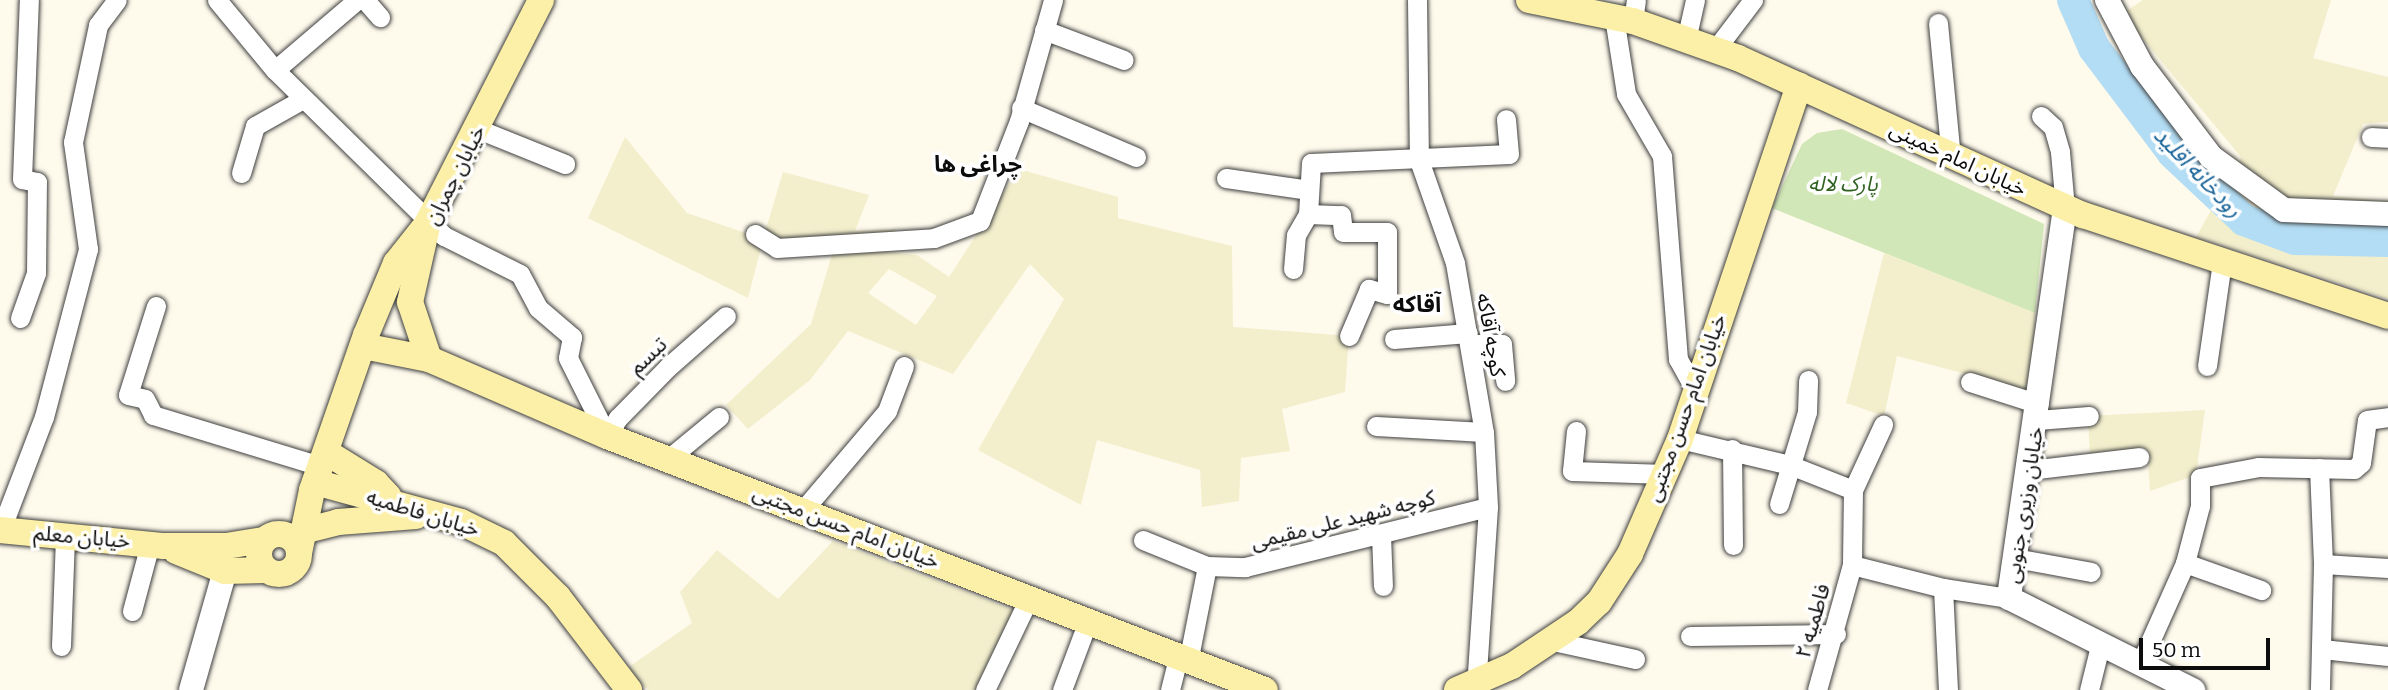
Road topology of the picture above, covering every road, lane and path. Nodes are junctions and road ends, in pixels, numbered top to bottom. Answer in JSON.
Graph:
{"nodes":[{"id":1,"x":29,"y":0,"type":"edge"},
{"id":2,"x":117,"y":0,"type":"edge"},
{"id":3,"x":217,"y":0,"type":"edge"},
{"id":4,"x":357,"y":0,"type":"edge"},
{"id":5,"x":365,"y":0,"type":"edge"},
{"id":6,"x":541,"y":0,"type":"edge"},
{"id":7,"x":1053,"y":0,"type":"edge"},
{"id":8,"x":1417,"y":0,"type":"edge"},
{"id":9,"x":1530,"y":0,"type":"edge"},
{"id":10,"x":1695,"y":0,"type":"edge"},
{"id":11,"x":1754,"y":0,"type":"edge"},
{"id":12,"x":2106,"y":0,"type":"edge"},
{"id":13,"x":1628,"y":13,"type":"edge"},
{"id":14,"x":380,"y":17,"type":"dead end"},
{"id":15,"x":1938,"y":23,"type":"dead end"},
{"id":16,"x":1044,"y":30,"type":"junction"},
{"id":17,"x":1686,"y":40,"type":"junction"},
{"id":18,"x":1715,"y":50,"type":"junction"},
{"id":19,"x":1124,"y":60,"type":"dead end"},
{"id":20,"x":275,"y":70,"type":"junction"},
{"id":21,"x":1799,"y":86,"type":"junction"},
{"id":22,"x":303,"y":99,"type":"junction"},
{"id":23,"x":1021,"y":108,"type":"junction"},
{"id":24,"x":2041,"y":116,"type":"dead end"},
{"id":25,"x":1506,"y":119,"type":"dead end"},
{"id":26,"x":478,"y":129,"type":"junction"},
{"id":27,"x":1136,"y":157,"type":"dead end"},
{"id":28,"x":1951,"y":157,"type":"junction"},
{"id":29,"x":1419,"y":160,"type":"junction"},
{"id":30,"x":565,"y":163,"type":"dead end"},
{"id":31,"x":241,"y":173,"type":"dead end"},
{"id":32,"x":1226,"y":178,"type":"dead end"},
{"id":33,"x":1309,"y":190,"type":"junction"},
{"id":34,"x":2066,"y":208,"type":"junction"},
{"id":35,"x":1308,"y":214,"type":"junction"},
{"id":36,"x":2388,"y":214,"type":"edge"},
{"id":37,"x":428,"y":222,"type":"junction"},
{"id":38,"x":755,"y":234,"type":"dead end"},
{"id":39,"x":2222,"y":262,"type":"junction"},
{"id":40,"x":1293,"y":270,"type":"dead end"},
{"id":41,"x":156,"y":306,"type":"dead end"},
{"id":42,"x":726,"y":316,"type":"dead end"},
{"id":43,"x":2388,"y":316,"type":"edge"},
{"id":44,"x":20,"y":318,"type":"dead end"},
{"id":45,"x":1349,"y":336,"type":"dead end"},
{"id":46,"x":1469,"y":338,"type":"junction"},
{"id":47,"x":1394,"y":339,"type":"dead end"},
{"id":48,"x":363,"y":346,"type":"junction"},
{"id":49,"x":429,"y":359,"type":"junction"},
{"id":50,"x":904,"y":366,"type":"dead end"},
{"id":51,"x":2207,"y":366,"type":"dead end"},
{"id":52,"x":1808,"y":380,"type":"dead end"},
{"id":53,"x":1505,"y":381,"type":"dead end"},
{"id":54,"x":1970,"y":382,"type":"dead end"},
{"id":55,"x":1696,"y":391,"type":"junction"},
{"id":56,"x":2038,"y":412,"type":"junction"},
{"id":57,"x":2089,"y":416,"type":"dead end"},
{"id":58,"x":2388,"y":416,"type":"edge"},
{"id":59,"x":719,"y":417,"type":"dead end"},
{"id":60,"x":1883,"y":425,"type":"dead end"},
{"id":61,"x":1376,"y":426,"type":"dead end"},
{"id":62,"x":1576,"y":431,"type":"dead end"},
{"id":63,"x":1484,"y":432,"type":"junction"},
{"id":64,"x":607,"y":436,"type":"junction"},
{"id":65,"x":1680,"y":439,"type":"junction"},
{"id":66,"x":1732,"y":449,"type":"junction"},
{"id":67,"x":2139,"y":457,"type":"dead end"},
{"id":68,"x":668,"y":459,"type":"junction"},
{"id":69,"x":1790,"y":465,"type":"junction"},
{"id":70,"x":2319,"y":468,"type":"junction"},
{"id":71,"x":2029,"y":470,"type":"junction"},
{"id":72,"x":318,"y":472,"type":"junction"},
{"id":73,"x":1666,"y":474,"type":"junction"},
{"id":74,"x":1853,"y":490,"type":"junction"},
{"id":75,"x":1779,"y":503,"type":"dead end"},
{"id":76,"x":1488,"y":507,"type":"junction"},
{"id":77,"x":804,"y":509,"type":"junction"},
{"id":78,"x":428,"y":515,"type":"junction"},
{"id":79,"x":0,"y":531,"type":"edge"},
{"id":80,"x":65,"y":535,"type":"junction"},
{"id":81,"x":1381,"y":535,"type":"junction"},
{"id":82,"x":267,"y":538,"type":"junction"},
{"id":83,"x":1143,"y":540,"type":"dead end"},
{"id":84,"x":303,"y":541,"type":"junction"},
{"id":85,"x":157,"y":545,"type":"junction"},
{"id":86,"x":1733,"y":545,"type":"dead end"},
{"id":87,"x":2015,"y":558,"type":"junction"},
{"id":88,"x":226,"y":559,"type":"junction"},
{"id":89,"x":2185,"y":563,"type":"junction"},
{"id":90,"x":2323,"y":564,"type":"junction"},
{"id":91,"x":1852,"y":565,"type":"junction"},
{"id":92,"x":1207,"y":566,"type":"junction"},
{"id":93,"x":2388,"y":568,"type":"edge"},
{"id":94,"x":266,"y":570,"type":"junction"},
{"id":95,"x":2091,"y":572,"type":"dead end"},
{"id":96,"x":1383,"y":586,"type":"dead end"},
{"id":97,"x":1943,"y":588,"type":"junction"},
{"id":98,"x":2261,"y":590,"type":"dead end"},
{"id":99,"x":1029,"y":598,"type":"junction"},
{"id":100,"x":2009,"y":598,"type":"junction"},
{"id":101,"x":132,"y":611,"type":"dead end"},
{"id":102,"x":1088,"y":621,"type":"junction"},
{"id":103,"x":1836,"y":634,"type":"junction"},
{"id":104,"x":1690,"y":636,"type":"dead end"},
{"id":105,"x":1553,"y":641,"type":"junction"},
{"id":106,"x":2101,"y":642,"type":"junction"},
{"id":107,"x":61,"y":646,"type":"dead end"},
{"id":108,"x":2322,"y":649,"type":"junction"},
{"id":109,"x":2388,"y":656,"type":"edge"},
{"id":110,"x":1635,"y":659,"type":"dead end"},
{"id":111,"x":1183,"y":660,"type":"junction"},
{"id":112,"x":2141,"y":662,"type":"junction"},
{"id":113,"x":1470,"y":688,"type":"edge"},
{"id":114,"x":191,"y":690,"type":"edge"},
{"id":115,"x":629,"y":690,"type":"edge"},
{"id":116,"x":985,"y":690,"type":"edge"},
{"id":117,"x":1062,"y":690,"type":"edge"},
{"id":118,"x":1170,"y":690,"type":"edge"},
{"id":119,"x":1265,"y":690,"type":"edge"},
{"id":120,"x":1817,"y":690,"type":"edge"},
{"id":121,"x":1948,"y":690,"type":"edge"},
{"id":122,"x":2089,"y":690,"type":"edge"},
{"id":123,"x":2193,"y":690,"type":"edge"},
{"id":124,"x":2319,"y":690,"type":"edge"}],
"edges":[{"from":1,"to":44,"type":"street"},
{"from":2,"to":79,"type":"street"},
{"from":3,"to":20,"type":"street"},
{"from":4,"to":20,"type":"street"},
{"from":5,"to":14,"type":"street"},
{"from":6,"to":26,"type":"main road","name":"خیابان چمران"},
{"from":7,"to":16,"type":"street"},
{"from":8,"to":29,"type":"street","name":"کوچه آقاکه"},
{"from":9,"to":13,"type":"main road","name":"خیابان امام خمینی"},
{"from":10,"to":17,"type":"street"},
{"from":11,"to":18,"type":"street"},
{"from":12,"to":36,"type":"street"},
{"from":13,"to":17,"type":"main road","name":"خیابان امام خمینی"},
{"from":13,"to":55,"type":"street"},
{"from":15,"to":28,"type":"street"},
{"from":16,"to":19,"type":"street"},
{"from":16,"to":23,"type":"street"},
{"from":17,"to":18,"type":"main road","name":"خیابان امام خمینی"},
{"from":18,"to":21,"type":"main road","name":"خیابان امام خمینی"},
{"from":20,"to":22,"type":"street"},
{"from":21,"to":28,"type":"main road","name":"خیابان امام خمینی"},
{"from":21,"to":55,"type":"main road","name":"خیابان امام حسن مجتبی"},
{"from":22,"to":31,"type":"street"},
{"from":22,"to":37,"type":"street"},
{"from":23,"to":27,"type":"street"},
{"from":23,"to":38,"type":"street"},
{"from":24,"to":34,"type":"street"},
{"from":25,"to":29,"type":"street"},
{"from":26,"to":30,"type":"street"},
{"from":26,"to":37,"type":"main road","name":"خیابان چمران"},
{"from":28,"to":34,"type":"main road","name":"خیابان امام خمینی"},
{"from":29,"to":33,"type":"street"},
{"from":29,"to":46,"type":"street","name":"کوچه آقاکه"},
{"from":32,"to":33,"type":"street"},
{"from":33,"to":35,"type":"street"},
{"from":34,"to":39,"type":"main road","name":"خیابان امام خمینی"},
{"from":34,"to":56,"type":"street","name":"خیابان وزیری جنوبی"},
{"from":35,"to":40,"type":"street"},
{"from":35,"to":45,"type":"street"},
{"from":37,"to":48,"type":"main road"},
{"from":37,"to":49,"type":"main road","name":"خیابان چمران"},
{"from":37,"to":64,"type":"street"},
{"from":39,"to":43,"type":"main road","name":"خیابان امام خمینی"},
{"from":39,"to":51,"type":"street"},
{"from":41,"to":72,"type":"street"},
{"from":42,"to":64,"type":"street","name":"تبسم"},
{"from":46,"to":47,"type":"street"},
{"from":46,"to":53,"type":"street"},
{"from":46,"to":63,"type":"street","name":"کوچه آقاکه"},
{"from":48,"to":49,"type":"main road","name":"خیابان امام حسن مجتبی"},
{"from":48,"to":72,"type":"main road"},
{"from":49,"to":64,"type":"main road","name":"خیابان امام حسن مجتبی"},
{"from":50,"to":77,"type":"street"},
{"from":52,"to":69,"type":"street"},
{"from":54,"to":56,"type":"street"},
{"from":55,"to":65,"type":"main road","name":"خیابان امام حسن مجتبی"},
{"from":56,"to":57,"type":"street"},
{"from":56,"to":71,"type":"street","name":"خیابان وزیری جنوبی"},
{"from":58,"to":70,"type":"street"},
{"from":59,"to":68,"type":"street"},
{"from":60,"to":74,"type":"street"},
{"from":61,"to":63,"type":"street"},
{"from":62,"to":73,"type":"street"},
{"from":63,"to":76,"type":"street","name":"کوچه آقاکه"},
{"from":64,"to":68,"type":"main road","name":"خیابان امام حسن مجتبی"},
{"from":65,"to":66,"type":"street"},
{"from":65,"to":73,"type":"main road","name":"خیابان امام حسن مجتبی"},
{"from":66,"to":69,"type":"street"},
{"from":66,"to":86,"type":"street"},
{"from":67,"to":71,"type":"street"},
{"from":68,"to":77,"type":"main road","name":"خیابان امام حسن مجتبی"},
{"from":69,"to":74,"type":"street"},
{"from":69,"to":75,"type":"street"},
{"from":70,"to":89,"type":"street"},
{"from":70,"to":90,"type":"street"},
{"from":71,"to":87,"type":"street","name":"خیابان وزیری جنوبی"},
{"from":72,"to":78,"type":"main road","name":"خیابان فاطمیه"},
{"from":72,"to":82,"type":"main road"},
{"from":72,"to":84,"type":"main road"},
{"from":73,"to":105,"type":"main road","name":"خیابان امام حسن مجتبی"},
{"from":74,"to":91,"type":"street","name":"فاطمیه ۲"},
{"from":76,"to":81,"type":"street","name":"کوچه شهید علی مقیمی"},
{"from":76,"to":113,"type":"street","name":"کوچه آقاکه"},
{"from":77,"to":99,"type":"main road","name":"خیابان امام حسن مجتبی"},
{"from":78,"to":84,"type":"main road"},
{"from":78,"to":115,"type":"main road","name":"خیابان فاطمیه"},
{"from":79,"to":80,"type":"main road","name":"خیابان معلم"},
{"from":80,"to":85,"type":"main road","name":"خیابان معلم"},
{"from":80,"to":107,"type":"street"},
{"from":81,"to":92,"type":"street","name":"کوچه شهید علی مقیمی"},
{"from":81,"to":96,"type":"street"},
{"from":82,"to":84,"type":"main road"},
{"from":82,"to":88,"type":"main road"},
{"from":82,"to":94,"type":"main road"},
{"from":83,"to":92,"type":"street","name":"کوچه شهید علی مقیمی"},
{"from":84,"to":94,"type":"main road"},
{"from":85,"to":88,"type":"main road","name":"خیابان معلم"},
{"from":85,"to":101,"type":"street"},
{"from":87,"to":95,"type":"street"},
{"from":87,"to":100,"type":"street","name":"خیابان وزیری جنوبی"},
{"from":88,"to":94,"type":"main road","name":"خیابان معلم"},
{"from":88,"to":114,"type":"street"},
{"from":89,"to":98,"type":"street"},
{"from":89,"to":112,"type":"street"},
{"from":90,"to":93,"type":"street"},
{"from":90,"to":108,"type":"street"},
{"from":91,"to":97,"type":"street"},
{"from":91,"to":103,"type":"street","name":"فاطمیه ۲"},
{"from":92,"to":111,"type":"street"},
{"from":97,"to":100,"type":"street"},
{"from":97,"to":121,"type":"street"},
{"from":99,"to":102,"type":"main road","name":"خیابان امام حسن مجتبی"},
{"from":99,"to":116,"type":"street"},
{"from":100,"to":106,"type":"street","name":"خیابان وزیری جنوبی"},
{"from":102,"to":111,"type":"main road","name":"خیابان امام حسن مجتبی"},
{"from":102,"to":117,"type":"street"},
{"from":103,"to":104,"type":"street"},
{"from":103,"to":120,"type":"street","name":"فاطمیه ۲"},
{"from":105,"to":110,"type":"street"},
{"from":105,"to":113,"type":"main road","name":"خیابان امام حسن مجتبی"},
{"from":106,"to":112,"type":"street","name":"خیابان وزیری جنوبی"},
{"from":106,"to":122,"type":"street"},
{"from":108,"to":109,"type":"street"},
{"from":108,"to":124,"type":"street"},
{"from":111,"to":118,"type":"street"},
{"from":111,"to":119,"type":"main road","name":"خیابان امام حسن مجتبی"},
{"from":112,"to":123,"type":"street","name":"خیابان وزیری جنوبی"}]}
